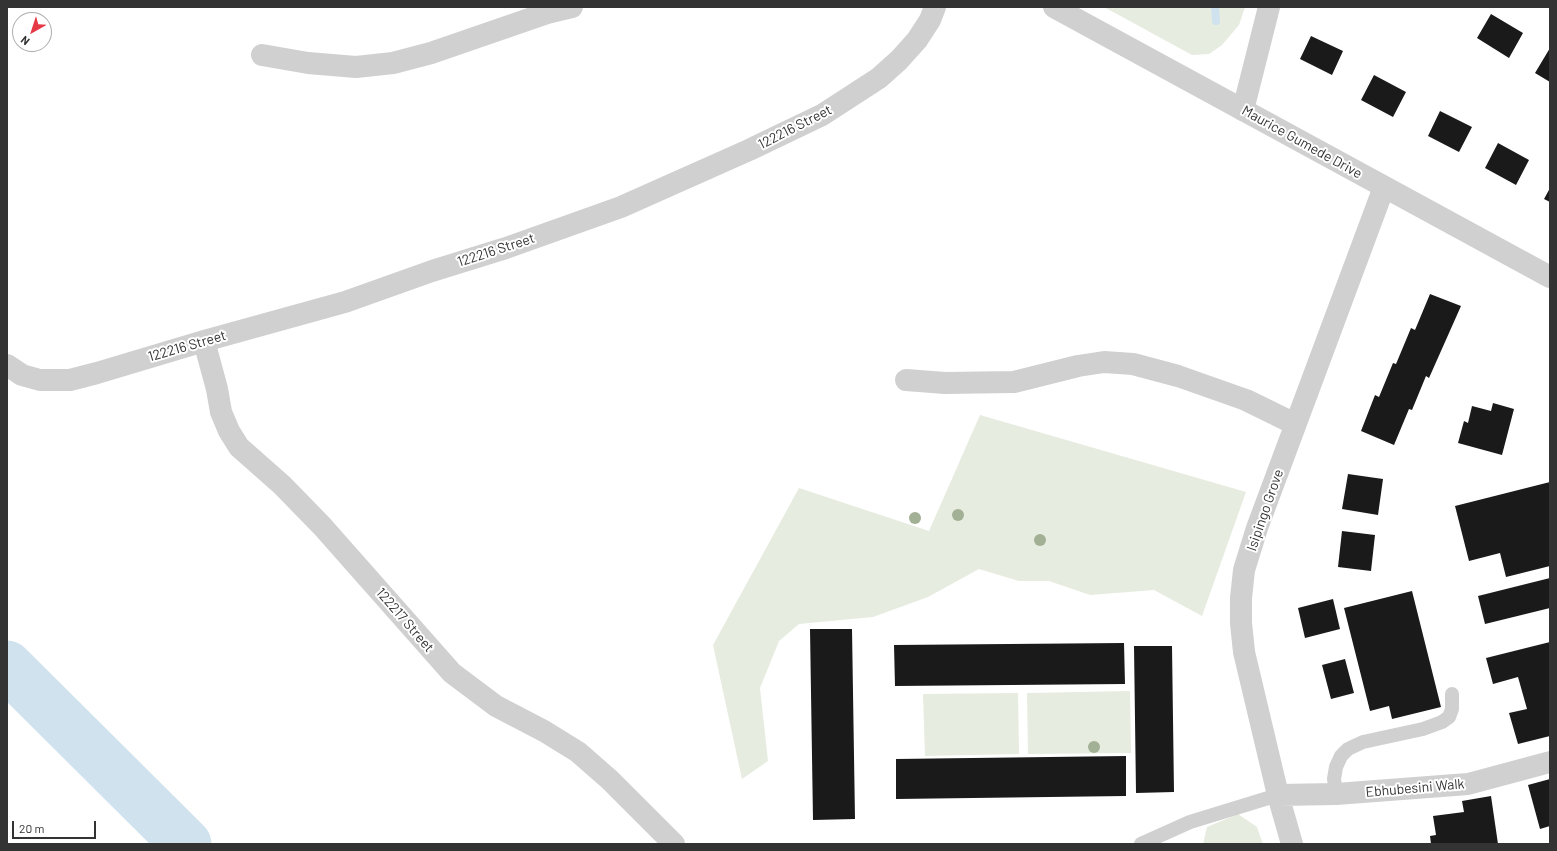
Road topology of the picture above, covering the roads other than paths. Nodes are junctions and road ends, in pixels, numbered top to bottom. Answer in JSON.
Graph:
{"nodes":[{"id":1,"x":572,"y":7,"type":"edge"},
{"id":2,"x":935,"y":7,"type":"edge"},
{"id":3,"x":1054,"y":7,"type":"edge"},
{"id":4,"x":1269,"y":7,"type":"edge"},
{"id":5,"x":262,"y":55,"type":"dead end"},
{"id":6,"x":1243,"y":110,"type":"junction"},
{"id":7,"x":1384,"y":187,"type":"junction"},
{"id":8,"x":1550,"y":277,"type":"edge"},
{"id":9,"x":204,"y":341,"type":"junction"},
{"id":10,"x":7,"y":365,"type":"edge"},
{"id":11,"x":906,"y":380,"type":"dead end"},
{"id":12,"x":1295,"y":424,"type":"junction"},
{"id":13,"x":1452,"y":694,"type":"dead end"},
{"id":14,"x":1550,"y":762,"type":"edge"},
{"id":15,"x":1336,"y":794,"type":"junction"},
{"id":16,"x":1278,"y":795,"type":"junction"},
{"id":17,"x":674,"y":844,"type":"edge"},
{"id":18,"x":1141,"y":844,"type":"edge"},
{"id":19,"x":1292,"y":844,"type":"edge"}],
"edges":[{"from":1,"to":5,"type":"street"},
{"from":2,"to":9,"type":"street","name":"122216 Street"},
{"from":3,"to":6,"type":"street","name":"Maurice Gumede Drive"},
{"from":4,"to":6,"type":"street"},
{"from":6,"to":7,"type":"street","name":"Maurice Gumede Drive"},
{"from":7,"to":8,"type":"street","name":"Maurice Gumede Drive"},
{"from":7,"to":12,"type":"street","name":"Isipingo Grove"},
{"from":9,"to":10,"type":"street","name":"122216 Street"},
{"from":9,"to":17,"type":"street","name":"122217 Street"},
{"from":11,"to":12,"type":"street"},
{"from":12,"to":16,"type":"street","name":"Isipingo Grove"},
{"from":13,"to":15,"type":"lane"},
{"from":14,"to":15,"type":"street","name":"Ebhubesini Walk"},
{"from":15,"to":16,"type":"street","name":"Ebhubesini Walk"},
{"from":16,"to":18,"type":"lane"},
{"from":16,"to":19,"type":"street","name":"Isipingo Grove"}]}
